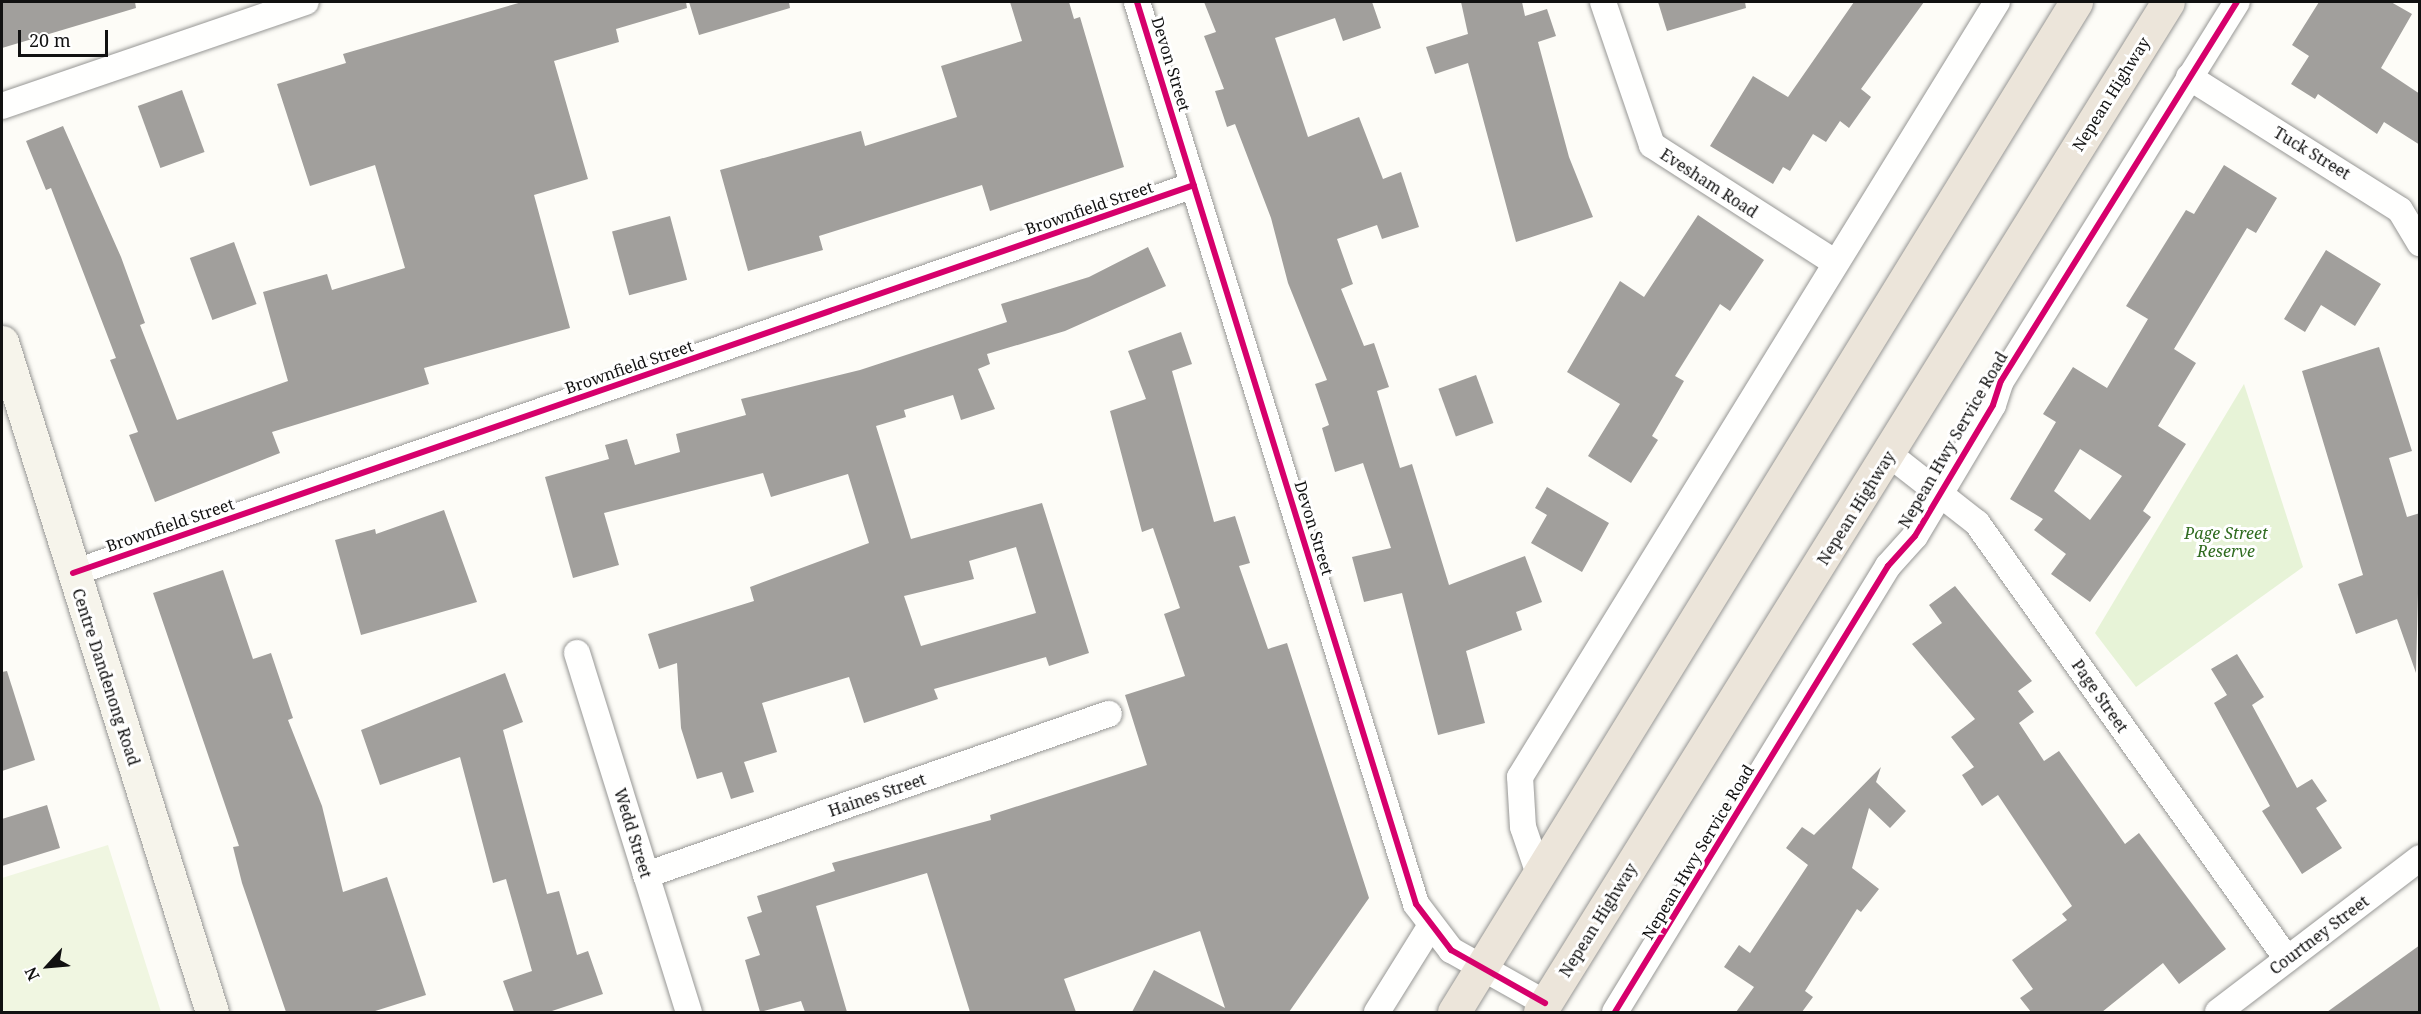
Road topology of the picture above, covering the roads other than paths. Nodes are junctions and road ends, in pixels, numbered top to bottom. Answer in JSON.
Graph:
{"nodes":[{"id":1,"x":306,"y":2,"type":"edge"},
{"id":2,"x":1137,"y":2,"type":"edge"},
{"id":3,"x":1603,"y":2,"type":"edge"},
{"id":4,"x":1997,"y":2,"type":"edge"},
{"id":5,"x":2076,"y":2,"type":"edge"},
{"id":6,"x":2168,"y":2,"type":"edge"},
{"id":7,"x":2237,"y":2,"type":"edge"},
{"id":8,"x":2189,"y":77,"type":"junction"},
{"id":9,"x":2,"y":106,"type":"edge"},
{"id":10,"x":1194,"y":185,"type":"junction"},
{"id":11,"x":2420,"y":243,"type":"edge"},
{"id":12,"x":1834,"y":262,"type":"junction"},
{"id":13,"x":2,"y":342,"type":"edge"},
{"id":14,"x":1889,"y":454,"type":"junction"},
{"id":15,"x":1942,"y":491,"type":"junction"},
{"id":16,"x":73,"y":573,"type":"junction"},
{"id":17,"x":577,"y":653,"type":"dead end"},
{"id":18,"x":1108,"y":714,"type":"dead end"},
{"id":19,"x":2420,"y":858,"type":"edge"},
{"id":20,"x":1538,"y":870,"type":"junction"},
{"id":21,"x":646,"y":875,"type":"junction"},
{"id":22,"x":1430,"y":927,"type":"junction"},
{"id":23,"x":2287,"y":959,"type":"junction"},
{"id":24,"x":1483,"y":967,"type":"junction"},
{"id":25,"x":1542,"y":1008,"type":"edge"},
{"id":26,"x":212,"y":1012,"type":"edge"},
{"id":27,"x":689,"y":1012,"type":"edge"},
{"id":28,"x":1377,"y":1012,"type":"edge"},
{"id":29,"x":1454,"y":1012,"type":"edge"},
{"id":30,"x":1615,"y":1012,"type":"edge"},
{"id":31,"x":2218,"y":1012,"type":"edge"}],
"edges":[{"from":1,"to":9,"type":"street"},
{"from":2,"to":10,"type":"street","name":"Devon Street"},
{"from":3,"to":12,"type":"street","name":"Evesham Road"},
{"from":4,"to":12,"type":"street"},
{"from":5,"to":20,"type":"highway"},
{"from":6,"to":14,"type":"highway","name":"Nepean Highway"},
{"from":7,"to":8,"type":"street","name":"Nepean Hwy Service Road"},
{"from":8,"to":11,"type":"street","name":"Tuck Street"},
{"from":8,"to":15,"type":"street","name":"Nepean Hwy Service Road"},
{"from":10,"to":16,"type":"street","name":"Brownfield Street"},
{"from":10,"to":22,"type":"street","name":"Devon Street"},
{"from":12,"to":20,"type":"street"},
{"from":13,"to":16,"type":"main road","name":"Centre Dandenong Road"},
{"from":14,"to":15,"type":"street","name":"Page Street"},
{"from":14,"to":25,"type":"highway","name":"Nepean Highway"},
{"from":15,"to":23,"type":"street","name":"Page Street"},
{"from":15,"to":30,"type":"street","name":"Nepean Hwy Service Road"},
{"from":16,"to":26,"type":"main road","name":"Centre Dandenong Road"},
{"from":17,"to":21,"type":"street","name":"Wedd Street"},
{"from":18,"to":21,"type":"street","name":"Haines Street"},
{"from":19,"to":23,"type":"street","name":"Courtney Street"},
{"from":20,"to":24,"type":"highway"},
{"from":21,"to":27,"type":"street","name":"Wedd Street"},
{"from":22,"to":24,"type":"street","name":"Devon Street"},
{"from":22,"to":28,"type":"street"},
{"from":23,"to":31,"type":"street","name":"Courtney Street"},
{"from":24,"to":25,"type":"street","name":"Devon Street"},
{"from":24,"to":29,"type":"highway"}]}
